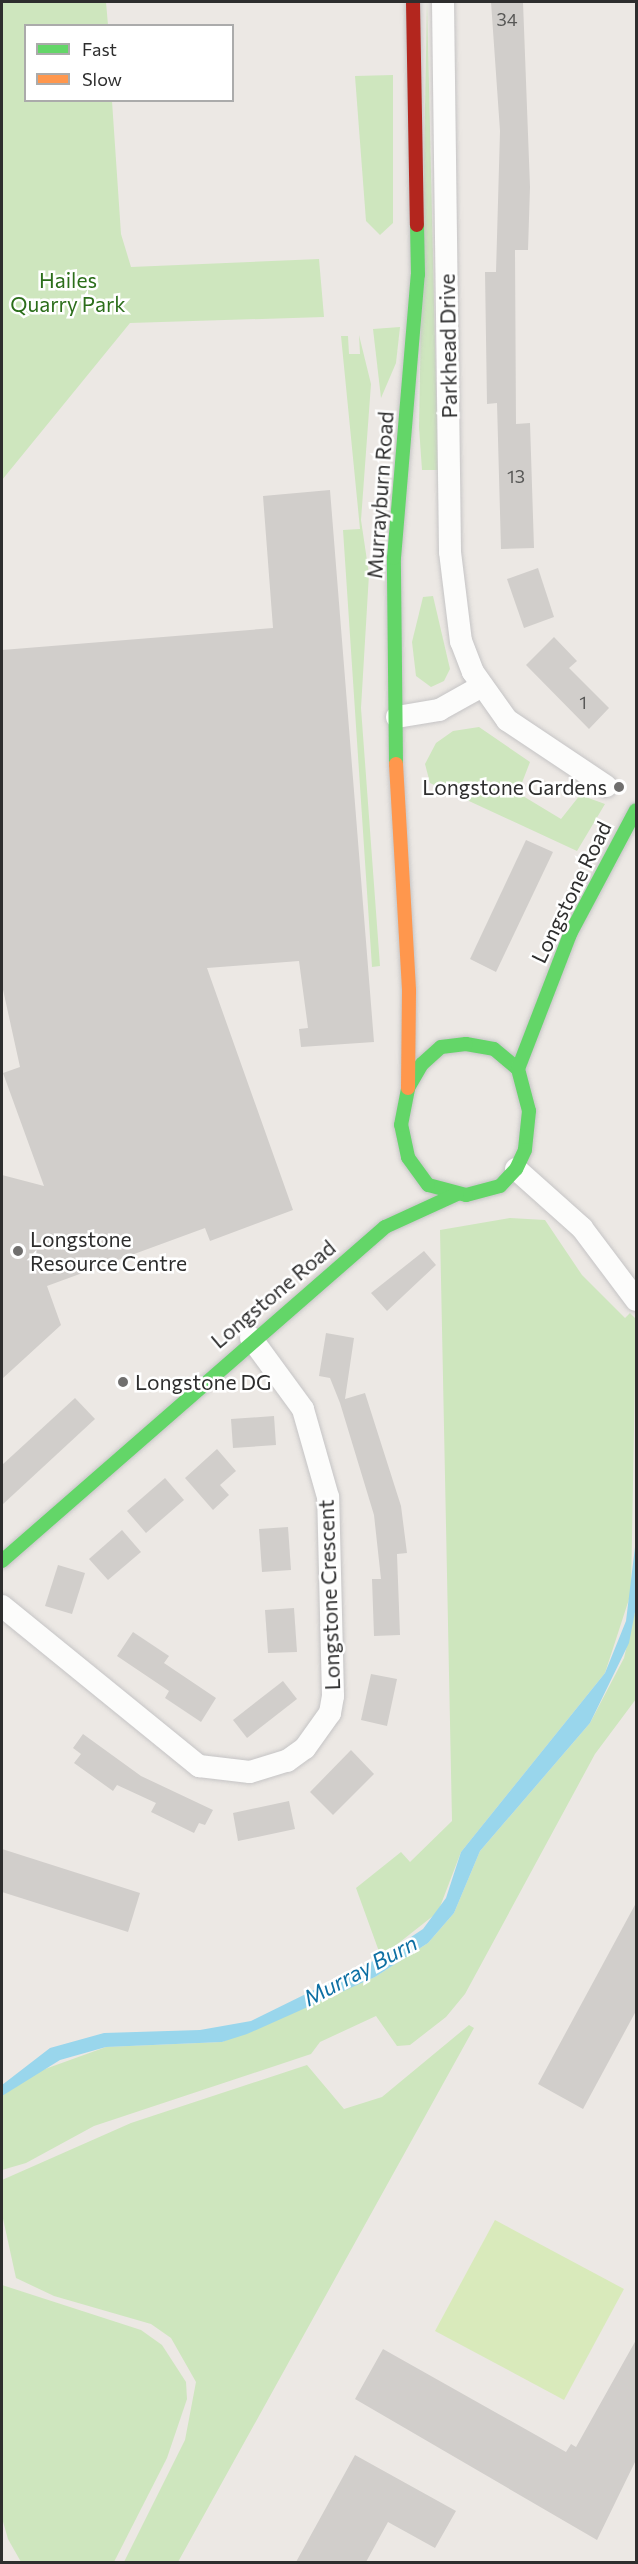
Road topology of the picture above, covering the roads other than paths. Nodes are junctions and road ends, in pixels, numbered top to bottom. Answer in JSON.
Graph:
{"nodes":[{"id":1,"x":413,"y":2,"type":"edge"},
{"id":2,"x":443,"y":2,"type":"edge"},
{"id":3,"x":482,"y":686,"type":"junction"},
{"id":4,"x":397,"y":717,"type":"junction"},
{"id":5,"x":606,"y":786,"type":"dead end"},
{"id":6,"x":636,"y":810,"type":"edge"},
{"id":7,"x":409,"y":991,"type":"junction"},
{"id":8,"x":544,"y":995,"type":"junction"},
{"id":9,"x":480,"y":1046,"type":"junction"},
{"id":10,"x":441,"y":1047,"type":"junction"},
{"id":11,"x":518,"y":1069,"type":"junction"},
{"id":12,"x":408,"y":1089,"type":"junction"},
{"id":13,"x":412,"y":1166,"type":"junction"},
{"id":14,"x":516,"y":1169,"type":"junction"},
{"id":15,"x":406,"y":1186,"type":"dead end"},
{"id":16,"x":457,"y":1194,"type":"junction"},
{"id":17,"x":397,"y":1206,"type":"dead end"},
{"id":18,"x":385,"y":1227,"type":"junction"},
{"id":19,"x":636,"y":1300,"type":"edge"},
{"id":20,"x":251,"y":1338,"type":"junction"},
{"id":21,"x":2,"y":1561,"type":"edge"},
{"id":22,"x":2,"y":1606,"type":"edge"}],
"edges":[{"from":1,"to":4,"type":"street","name":"Murrayburn Road"},
{"from":2,"to":3,"type":"street","name":"Parkhead Drive"},
{"from":3,"to":4,"type":"street"},
{"from":3,"to":5,"type":"street","name":"Parkhead Drive"},
{"from":4,"to":7,"type":"street","name":"Murrayburn Road"},
{"from":6,"to":8,"type":"street","name":"Longstone Road"},
{"from":7,"to":10,"type":"street","name":"Murrayburn Road"},
{"from":7,"to":12,"type":"street","name":"Murrayburn Road"},
{"from":8,"to":9,"type":"street","name":"Longstone Road"},
{"from":8,"to":11,"type":"street","name":"Longstone Road"},
{"from":9,"to":10,"type":"street"},
{"from":9,"to":11,"type":"street"},
{"from":10,"to":12,"type":"street"},
{"from":11,"to":14,"type":"street"},
{"from":12,"to":13,"type":"street"},
{"from":13,"to":15,"type":"street"},
{"from":13,"to":16,"type":"street"},
{"from":14,"to":16,"type":"street"},
{"from":14,"to":19,"type":"street"},
{"from":16,"to":18,"type":"street","name":"Longstone Road"},
{"from":17,"to":18,"type":"street","name":"Longstone Road"},
{"from":18,"to":20,"type":"street","name":"Longstone Road"},
{"from":20,"to":21,"type":"street","name":"Longstone Road"},
{"from":20,"to":22,"type":"street","name":"Longstone Crescent"}]}
